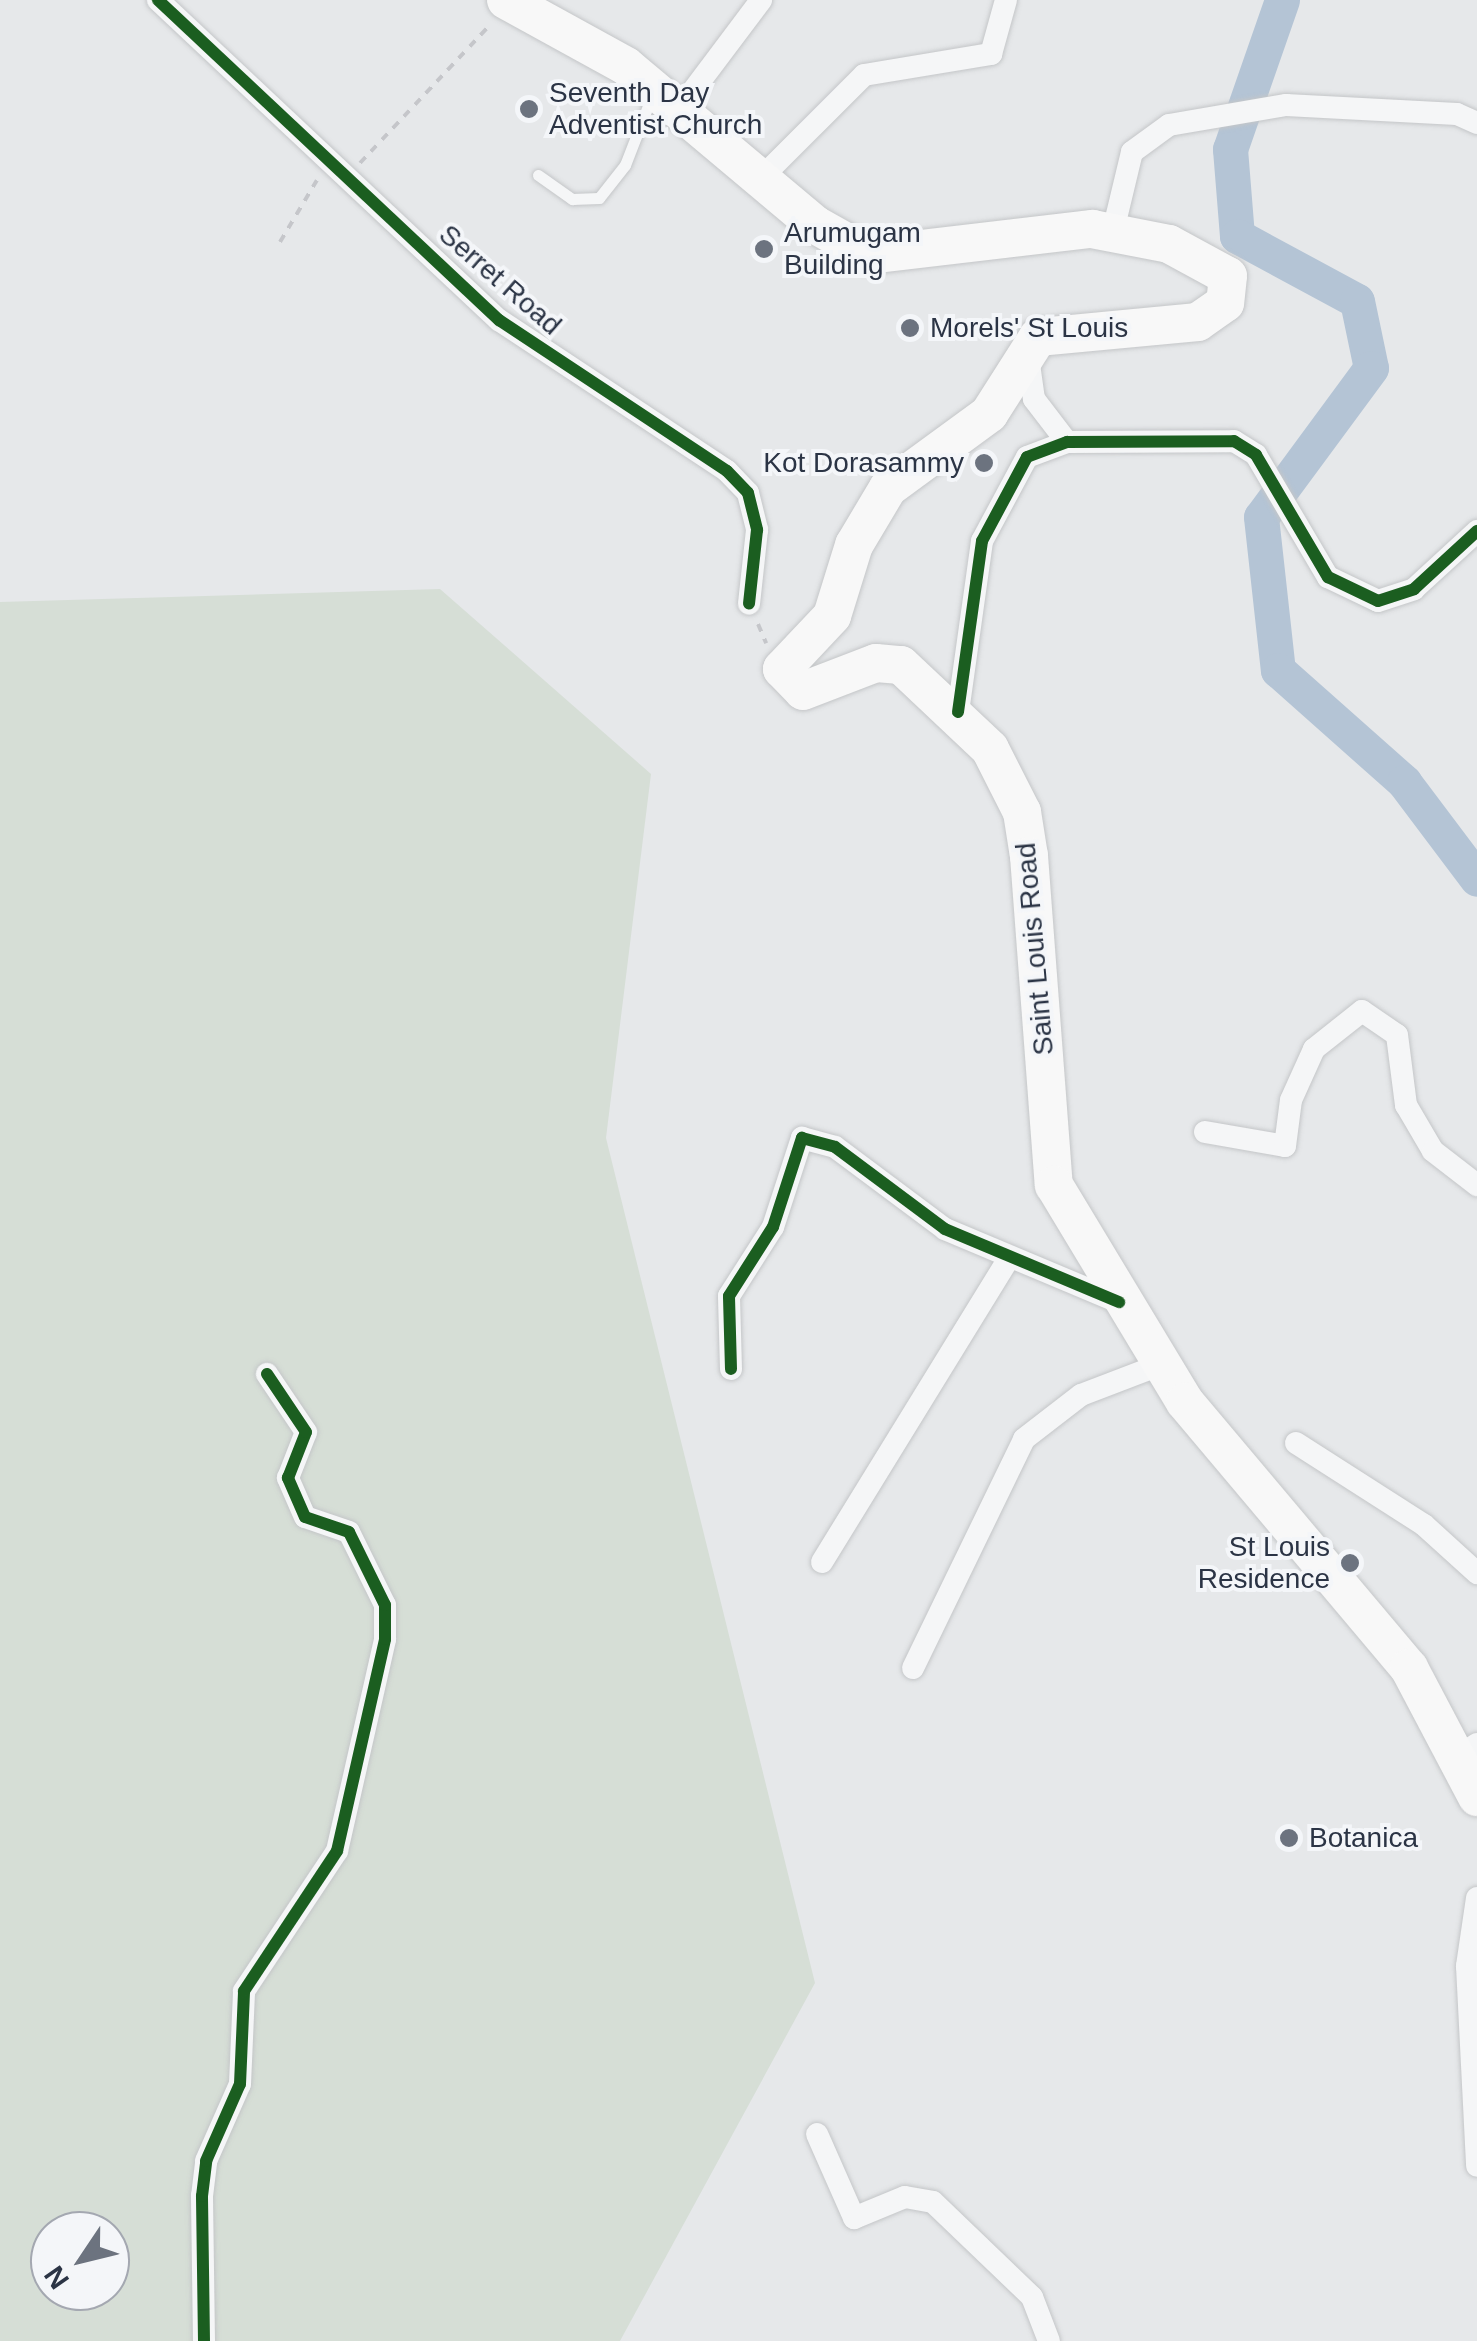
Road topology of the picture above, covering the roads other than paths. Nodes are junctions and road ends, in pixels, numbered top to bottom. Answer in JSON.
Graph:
{"nodes":[{"id":1,"x":158,"y":0,"type":"edge"},
{"id":2,"x":761,"y":0,"type":"edge"},
{"id":3,"x":1006,"y":0,"type":"edge"},
{"id":4,"x":509,"y":1,"type":"edge"},
{"id":5,"x":668,"y":99,"type":"junction"},
{"id":6,"x":1477,"y":123,"type":"edge"},
{"id":7,"x":538,"y":176,"type":"dead end"},
{"id":8,"x":762,"y":176,"type":"junction"},
{"id":9,"x":1113,"y":230,"type":"junction"},
{"id":10,"x":1029,"y":348,"type":"junction"},
{"id":11,"x":1067,"y":442,"type":"junction"},
{"id":12,"x":1477,"y":531,"type":"edge"},
{"id":13,"x":750,"y":604,"type":"road end"},
{"id":14,"x":958,"y":712,"type":"junction"},
{"id":15,"x":1205,"y":1132,"type":"dead end"},
{"id":16,"x":1477,"y":1185,"type":"edge"},
{"id":17,"x":1009,"y":1258,"type":"junction"},
{"id":18,"x":1120,"y":1302,"type":"junction"},
{"id":19,"x":1158,"y":1366,"type":"junction"},
{"id":20,"x":731,"y":1369,"type":"dead end"},
{"id":21,"x":267,"y":1374,"type":"dead end"},
{"id":22,"x":1296,"y":1442,"type":"dead end"},
{"id":23,"x":822,"y":1562,"type":"dead end"},
{"id":24,"x":1477,"y":1573,"type":"edge"},
{"id":25,"x":913,"y":1668,"type":"dead end"},
{"id":26,"x":1467,"y":1751,"type":"edge"},
{"id":27,"x":1477,"y":1798,"type":"edge"},
{"id":28,"x":1477,"y":1898,"type":"edge"},
{"id":29,"x":817,"y":2134,"type":"dead end"},
{"id":30,"x":1477,"y":2166,"type":"edge"},
{"id":31,"x":204,"y":2341,"type":"edge"},
{"id":32,"x":1049,"y":2341,"type":"edge"}],
"edges":[{"from":1,"to":13,"type":"street","name":"Serret Road"},
{"from":2,"to":5,"type":"street"},
{"from":3,"to":8,"type":"street"},
{"from":4,"to":5,"type":"main road"},
{"from":5,"to":7,"type":"lane"},
{"from":5,"to":8,"type":"main road"},
{"from":6,"to":9,"type":"street"},
{"from":8,"to":9,"type":"main road"},
{"from":9,"to":10,"type":"main road"},
{"from":10,"to":11,"type":"street"},
{"from":10,"to":14,"type":"main road","name":"Saint Louis Road"},
{"from":11,"to":12,"type":"street"},
{"from":11,"to":14,"type":"street"},
{"from":14,"to":18,"type":"main road","name":"Saint Louis Road"},
{"from":15,"to":16,"type":"street"},
{"from":17,"to":18,"type":"street"},
{"from":17,"to":20,"type":"street"},
{"from":17,"to":23,"type":"street"},
{"from":18,"to":19,"type":"main road","name":"Saint Louis Road"},
{"from":19,"to":25,"type":"street"},
{"from":19,"to":26,"type":"main road","name":"Saint Louis Road"},
{"from":21,"to":31,"type":"street"},
{"from":22,"to":24,"type":"street"},
{"from":26,"to":27,"type":"main road","name":"Saint Louis Road"},
{"from":28,"to":30,"type":"street"},
{"from":29,"to":32,"type":"street"}]}
